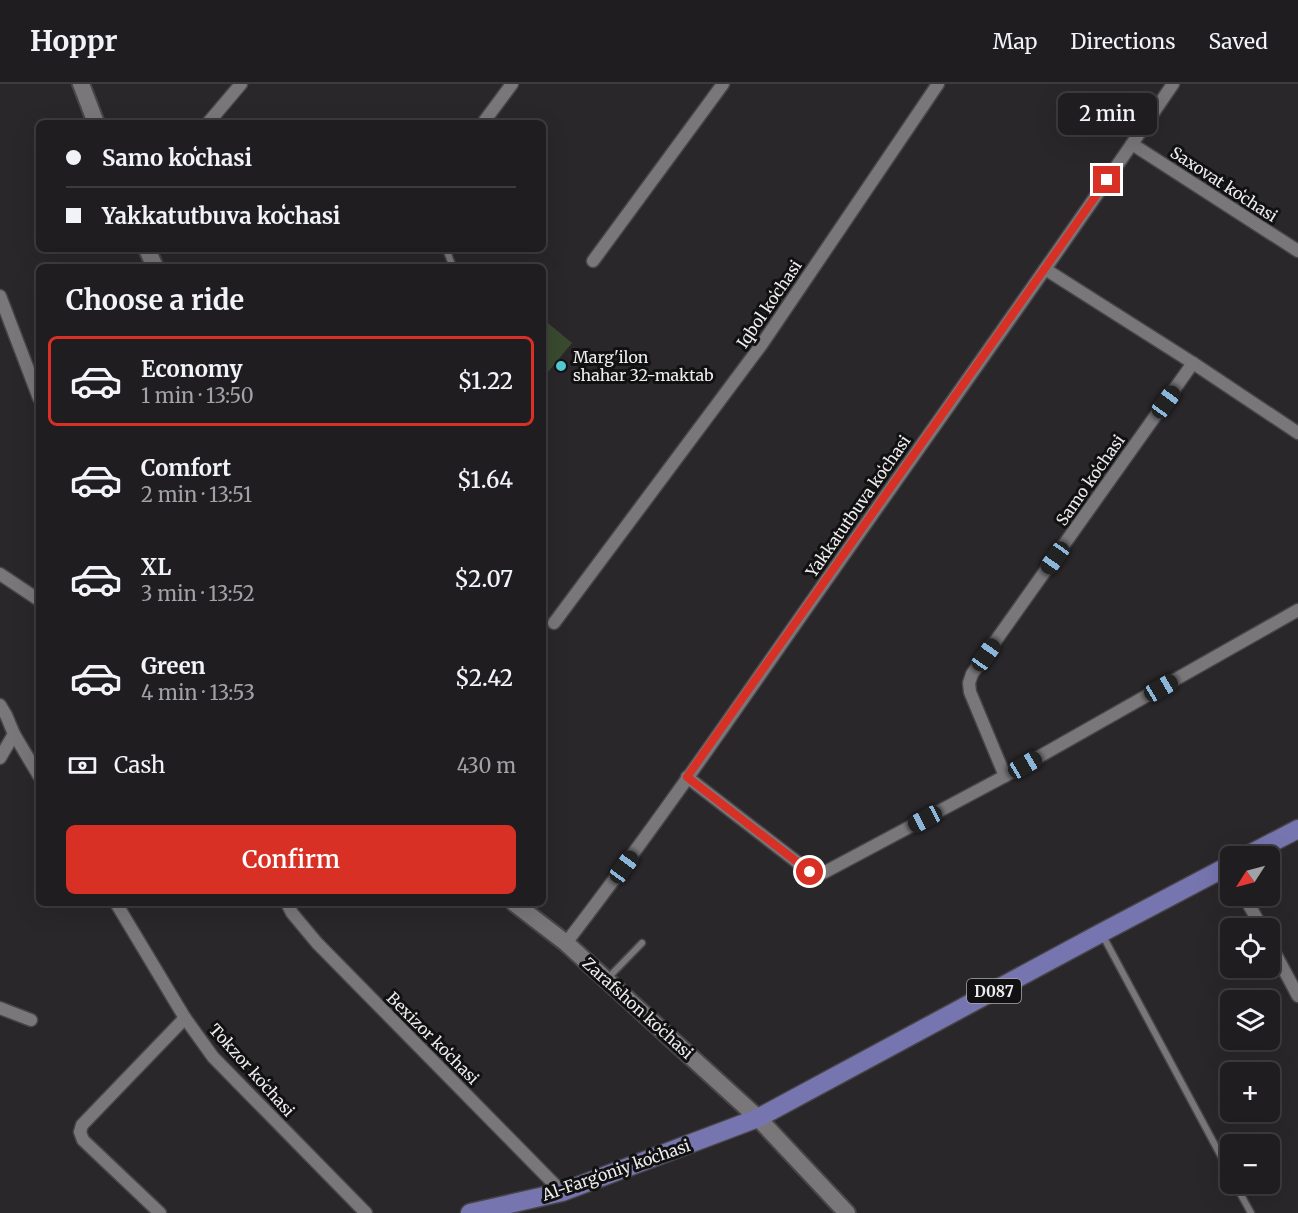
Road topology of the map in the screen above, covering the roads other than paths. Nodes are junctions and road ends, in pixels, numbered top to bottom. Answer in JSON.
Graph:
{"nodes":[{"id":1,"x":81,"y":84,"type":"edge"},
{"id":2,"x":241,"y":84,"type":"edge"},
{"id":3,"x":512,"y":84,"type":"edge"},
{"id":4,"x":723,"y":84,"type":"edge"},
{"id":5,"x":938,"y":84,"type":"edge"},
{"id":6,"x":1173,"y":84,"type":"edge"},
{"id":7,"x":95,"y":120,"type":"edge"},
{"id":8,"x":211,"y":120,"type":"edge"},
{"id":9,"x":485,"y":120,"type":"edge"},
{"id":10,"x":1132,"y":144,"type":"junction"},
{"id":11,"x":1298,"y":252,"type":"edge"},
{"id":12,"x":593,"y":261,"type":"dead end"},
{"id":13,"x":1045,"y":269,"type":"junction"},
{"id":14,"x":0,"y":296,"type":"edge"},
{"id":15,"x":1193,"y":363,"type":"junction"},
{"id":16,"x":36,"y":390,"type":"edge"},
{"id":17,"x":1298,"y":432,"type":"edge"},
{"id":18,"x":0,"y":574,"type":"edge"},
{"id":19,"x":36,"y":598,"type":"edge"},
{"id":20,"x":1298,"y":610,"type":"edge"},
{"id":21,"x":554,"y":623,"type":"dead end"},
{"id":22,"x":0,"y":705,"type":"edge"},
{"id":23,"x":14,"y":734,"type":"junction"},
{"id":24,"x":0,"y":758,"type":"edge"},
{"id":25,"x":36,"y":771,"type":"edge"},
{"id":26,"x":1005,"y":776,"type":"junction"},
{"id":27,"x":687,"y":777,"type":"junction"},
{"id":28,"x":1298,"y":829,"type":"edge"},
{"id":29,"x":1265,"y":846,"type":"edge"},
{"id":30,"x":1220,"y":872,"type":"edge"},
{"id":31,"x":118,"y":906,"type":"edge"},
{"id":32,"x":288,"y":906,"type":"edge"},
{"id":33,"x":518,"y":906,"type":"edge"},
{"id":34,"x":1101,"y":933,"type":"junction"},
{"id":35,"x":566,"y":943,"type":"junction"},
{"id":36,"x":642,"y":943,"type":"dead end"},
{"id":37,"x":1280,"y":962,"type":"edge"},
{"id":38,"x":607,"y":980,"type":"junction"},
{"id":39,"x":1298,"y":996,"type":"edge"},
{"id":40,"x":0,"y":1008,"type":"edge"},
{"id":41,"x":185,"y":1018,"type":"junction"},
{"id":42,"x":31,"y":1020,"type":"dead end"},
{"id":43,"x":758,"y":1118,"type":"junction"},
{"id":44,"x":1220,"y":1154,"type":"edge"},
{"id":45,"x":562,"y":1192,"type":"junction"},
{"id":46,"x":1241,"y":1194,"type":"edge"},
{"id":47,"x":160,"y":1213,"type":"edge"},
{"id":48,"x":366,"y":1213,"type":"edge"},
{"id":49,"x":471,"y":1213,"type":"edge"},
{"id":50,"x":847,"y":1213,"type":"edge"},
{"id":51,"x":1251,"y":1213,"type":"edge"}],
"edges":[{"from":1,"to":7,"type":"main road"},
{"from":2,"to":8,"type":"street"},
{"from":3,"to":9,"type":"street"},
{"from":4,"to":12,"type":"street"},
{"from":5,"to":21,"type":"street","name":"Iqbol koʻchasi"},
{"from":6,"to":10,"type":"street","name":"Yakkatutbuva koʻchasi"},
{"from":10,"to":11,"type":"street","name":"Saxovat koʻchasi"},
{"from":10,"to":13,"type":"street","name":"Yakkatutbuva koʻchasi"},
{"from":13,"to":15,"type":"street"},
{"from":13,"to":27,"type":"street","name":"Yakkatutbuva koʻchasi"},
{"from":14,"to":16,"type":"street"},
{"from":15,"to":17,"type":"street"},
{"from":15,"to":26,"type":"street","name":"Samo koʻchasi"},
{"from":18,"to":19,"type":"street"},
{"from":20,"to":26,"type":"street"},
{"from":22,"to":23,"type":"street"},
{"from":23,"to":24,"type":"street"},
{"from":23,"to":25,"type":"street"},
{"from":26,"to":27,"type":"street"},
{"from":27,"to":35,"type":"street","name":"Yakkatutbuva koʻchasi"},
{"from":28,"to":29,"type":"main road"},
{"from":30,"to":34,"type":"main road","number":"D087"},
{"from":31,"to":41,"type":"street","name":"Tokzor koʻchasi"},
{"from":32,"to":45,"type":"street","name":"Bexizor koʻchasi"},
{"from":33,"to":35,"type":"main road","name":"Zarafshon koʻchasi"},
{"from":34,"to":43,"type":"main road","number":"D087"},
{"from":34,"to":44,"type":"lane"},
{"from":35,"to":38,"type":"main road","name":"Zarafshon koʻchasi"},
{"from":36,"to":38,"type":"lane"},
{"from":37,"to":39,"type":"street"},
{"from":38,"to":43,"type":"main road","name":"Zarafshon koʻchasi"},
{"from":40,"to":42,"type":"street"},
{"from":41,"to":47,"type":"street"},
{"from":41,"to":48,"type":"street","name":"Tokzor koʻchasi"},
{"from":43,"to":45,"type":"main road","name":"Al-Fargʻoniy koʻchasi","number":"D087"},
{"from":43,"to":50,"type":"main road","name":"Zarafshon koʻchasi"},
{"from":45,"to":49,"type":"main road","name":"Al-Fargʻoniy koʻchasi","number":"D087"},
{"from":46,"to":51,"type":"lane"}]}
